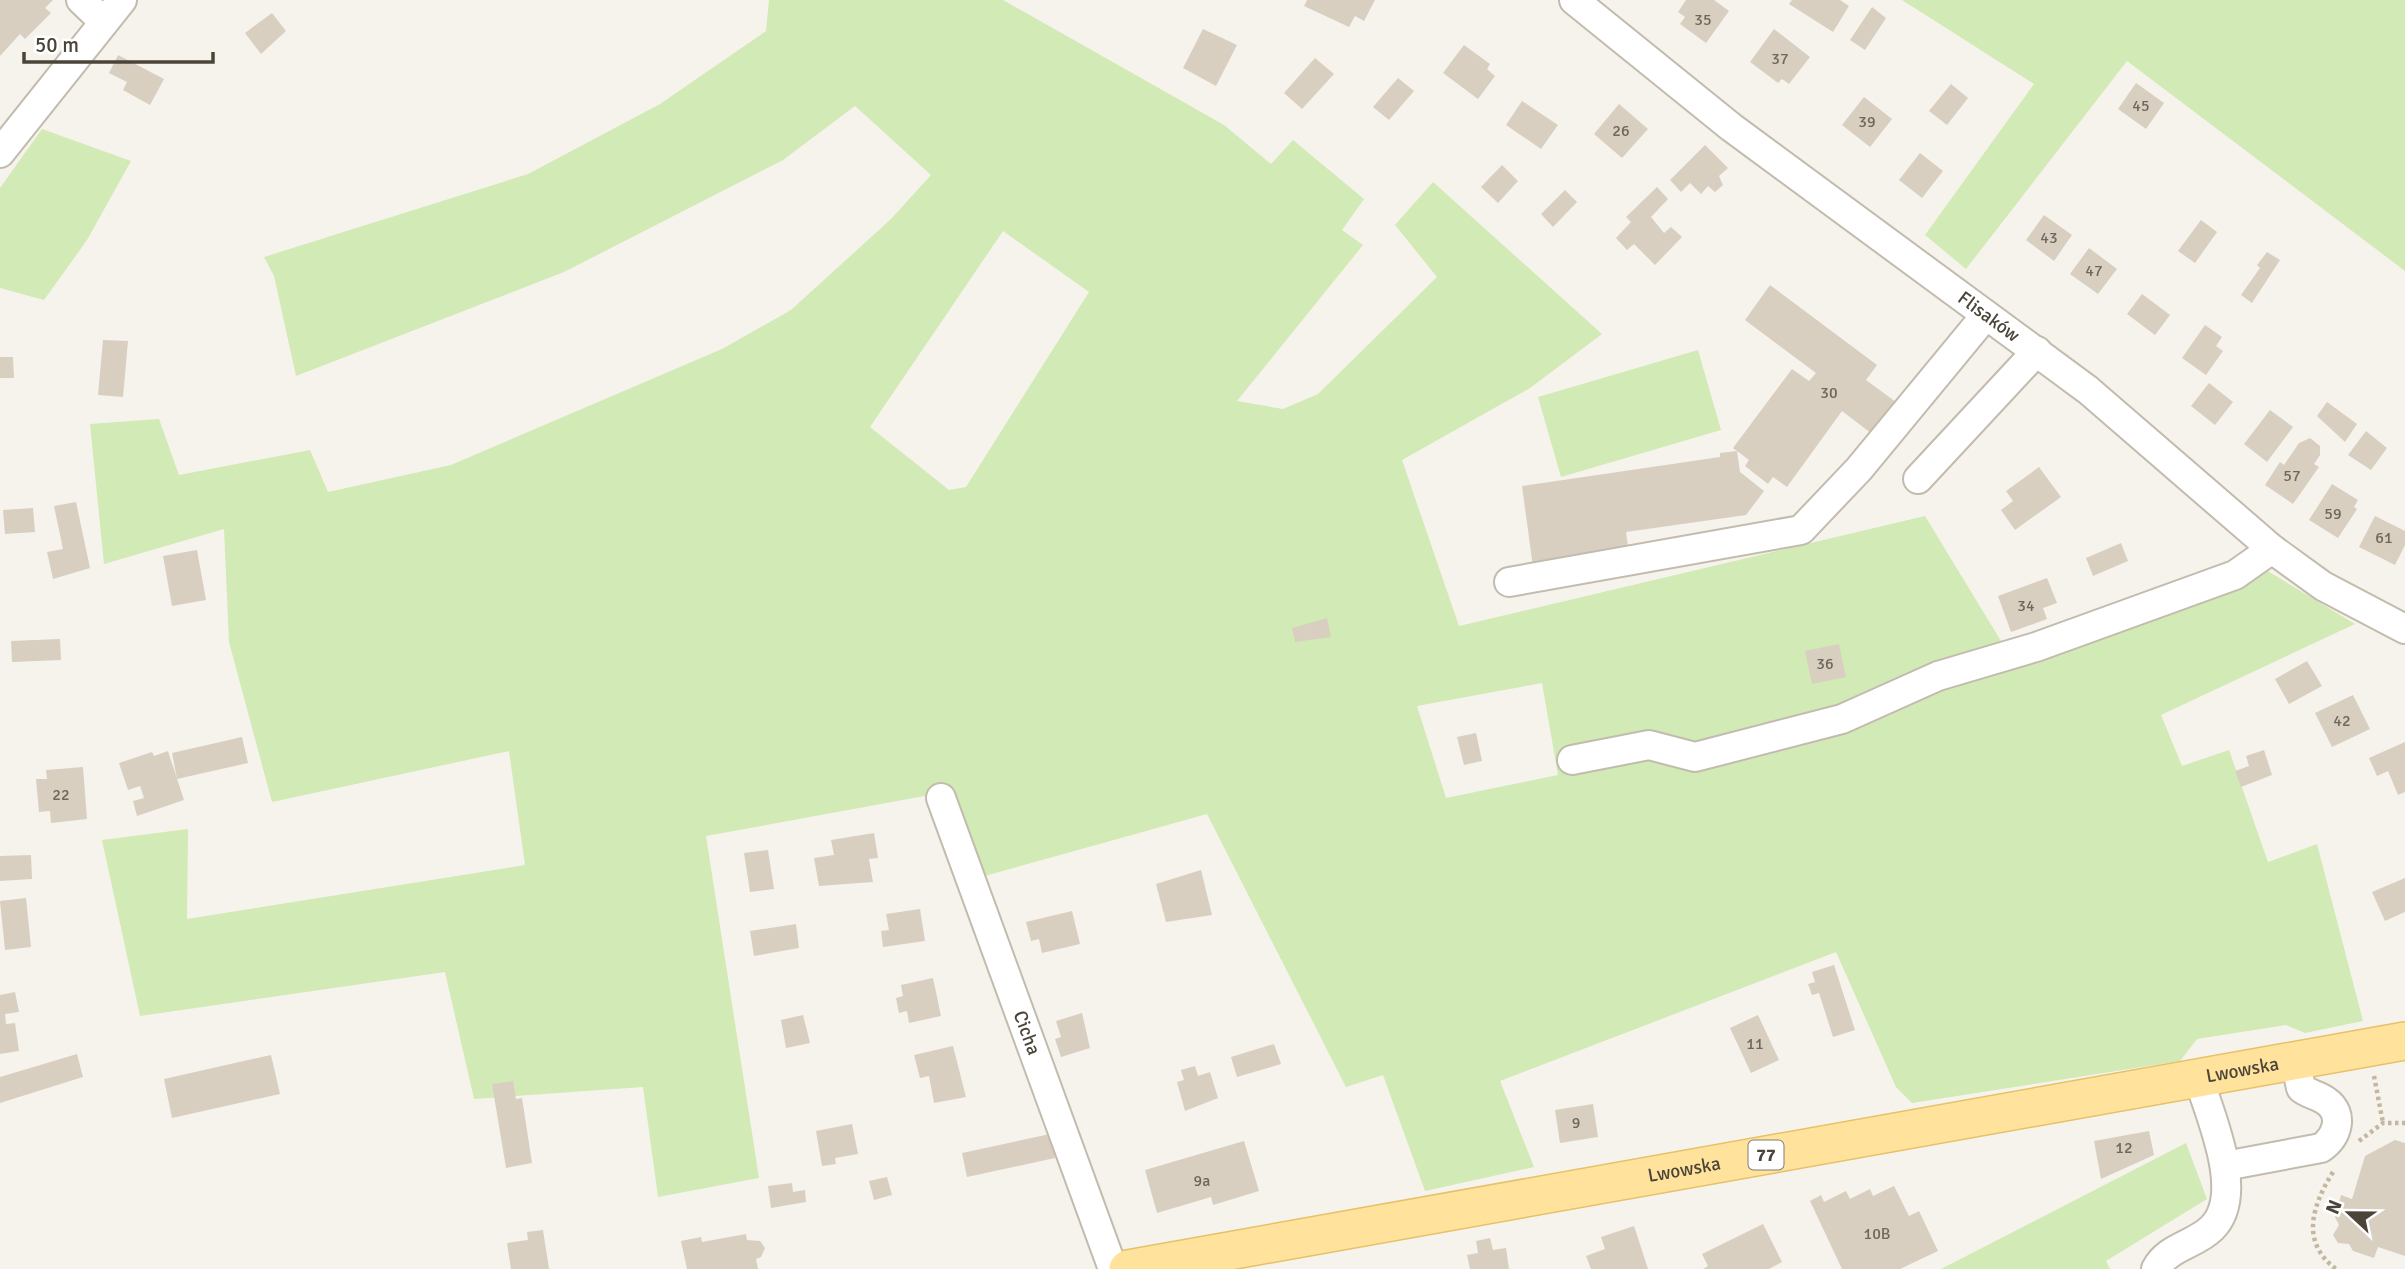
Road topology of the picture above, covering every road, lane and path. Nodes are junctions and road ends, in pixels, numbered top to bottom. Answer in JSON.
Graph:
{"nodes":[{"id":1,"x":81,"y":0,"type":"edge"},
{"id":2,"x":122,"y":0,"type":"edge"},
{"id":3,"x":1574,"y":0,"type":"edge"},
{"id":4,"x":104,"y":22,"type":"junction"},
{"id":5,"x":0,"y":153,"type":"edge"},
{"id":6,"x":1986,"y":315,"type":"junction"},
{"id":7,"x":2037,"y":351,"type":"junction"},
{"id":8,"x":1918,"y":479,"type":"dead end"},
{"id":9,"x":2272,"y":549,"type":"junction"},
{"id":10,"x":1509,"y":582,"type":"dead end"},
{"id":11,"x":2405,"y":629,"type":"edge"},
{"id":12,"x":1572,"y":760,"type":"dead end"},
{"id":13,"x":941,"y":798,"type":"dead end"},
{"id":14,"x":2405,"y":1041,"type":"edge"},
{"id":15,"x":2295,"y":1060,"type":"junction"},
{"id":16,"x":2373,"y":1072,"type":"dead end"},
{"id":17,"x":2198,"y":1077,"type":"junction"},
{"id":18,"x":2383,"y":1123,"type":"junction"},
{"id":19,"x":2405,"y":1123,"type":"edge"},
{"id":20,"x":2352,"y":1146,"type":"dead end"},
{"id":21,"x":2338,"y":1165,"type":"dead end"},
{"id":22,"x":2225,"y":1166,"type":"junction"},
{"id":23,"x":1113,"y":1269,"type":"edge"},
{"id":24,"x":1128,"y":1269,"type":"edge"},
{"id":25,"x":2156,"y":1269,"type":"edge"},
{"id":26,"x":2336,"y":1269,"type":"edge"}],
"edges":[{"from":1,"to":4,"type":"street"},
{"from":2,"to":4,"type":"street"},
{"from":3,"to":6,"type":"street","name":"Flisaków"},
{"from":4,"to":5,"type":"street"},
{"from":6,"to":7,"type":"street","name":"Flisaków"},
{"from":6,"to":10,"type":"street"},
{"from":7,"to":8,"type":"street"},
{"from":7,"to":9,"type":"street","name":"Flisaków"},
{"from":9,"to":11,"type":"street","name":"Flisaków"},
{"from":9,"to":12,"type":"street"},
{"from":13,"to":23,"type":"street","name":"Cicha"},
{"from":14,"to":15,"type":"main road","name":"Lwowska","number":"77"},
{"from":15,"to":17,"type":"main road","name":"Lwowska","number":"77"},
{"from":15,"to":22,"type":"street"},
{"from":16,"to":18,"type":"path"},
{"from":17,"to":22,"type":"street"},
{"from":17,"to":24,"type":"main road","name":"Lwowska","number":"77"},
{"from":18,"to":19,"type":"path"},
{"from":18,"to":20,"type":"path"},
{"from":21,"to":26,"type":"path"},
{"from":22,"to":25,"type":"street"}]}
